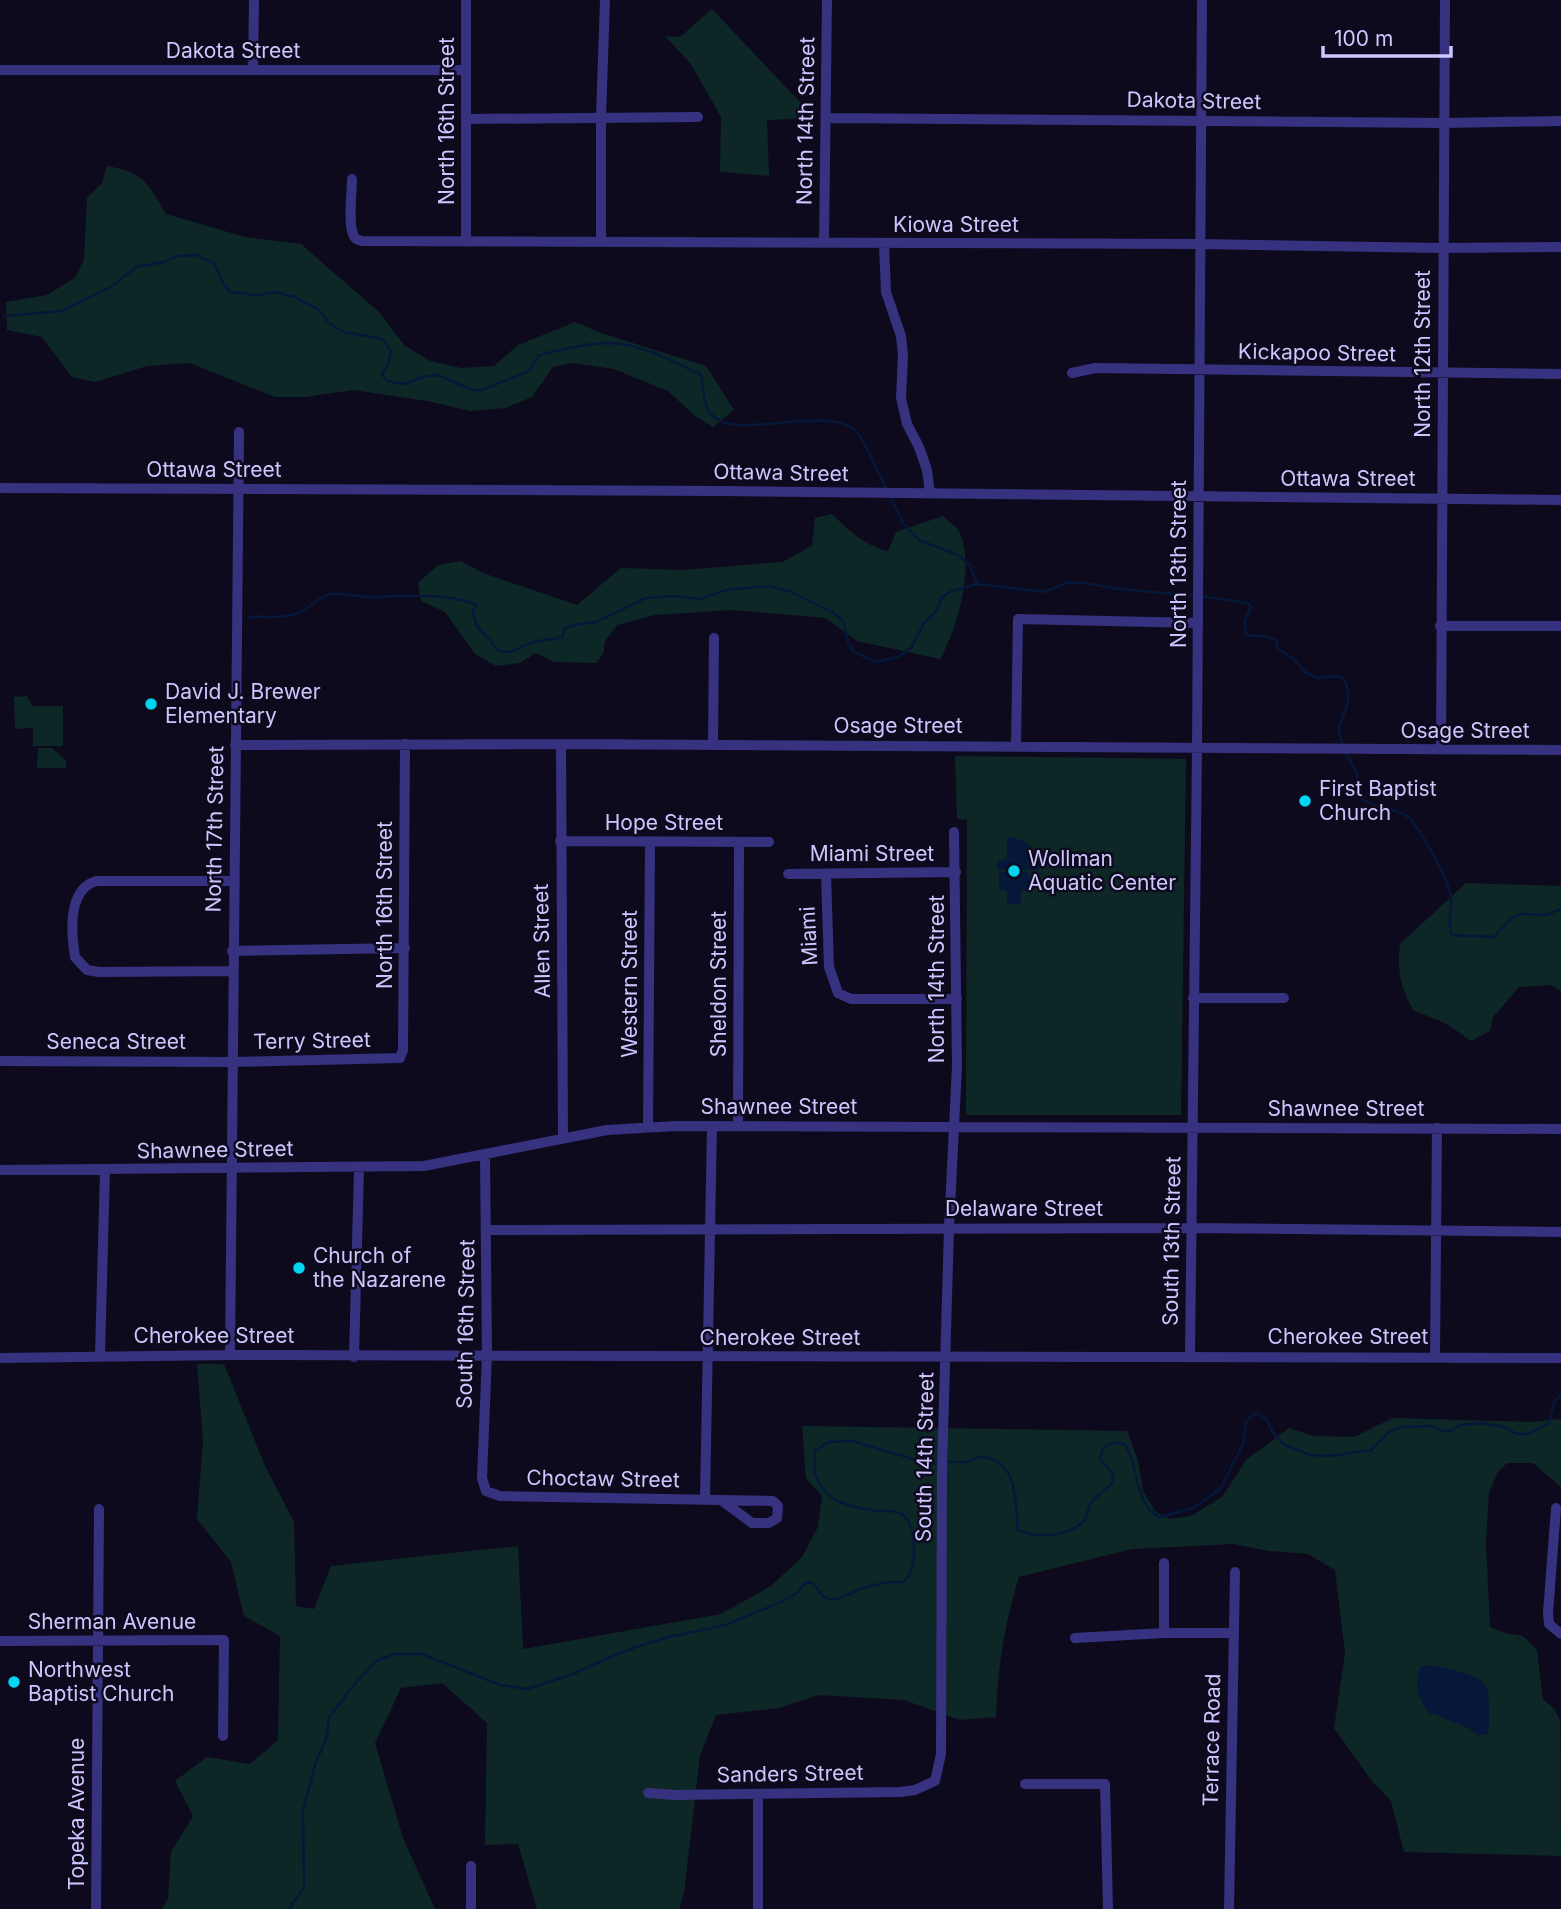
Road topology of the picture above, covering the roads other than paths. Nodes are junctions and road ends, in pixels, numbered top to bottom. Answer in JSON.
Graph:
{"nodes":[{"id":1,"x":254,"y":0,"type":"edge"},
{"id":2,"x":466,"y":0,"type":"edge"},
{"id":3,"x":605,"y":0,"type":"edge"},
{"id":4,"x":827,"y":0,"type":"edge"},
{"id":5,"x":1202,"y":0,"type":"edge"},
{"id":6,"x":1445,"y":0,"type":"edge"},
{"id":7,"x":0,"y":70,"type":"edge"},
{"id":8,"x":253,"y":70,"type":"junction"},
{"id":9,"x":466,"y":70,"type":"junction"},
{"id":10,"x":601,"y":117,"type":"junction"},
{"id":11,"x":698,"y":117,"type":"dead end"},
{"id":12,"x":826,"y":118,"type":"junction"},
{"id":13,"x":466,"y":119,"type":"junction"},
{"id":14,"x":1201,"y":120,"type":"junction"},
{"id":15,"x":1561,"y":121,"type":"edge"},
{"id":16,"x":1444,"y":123,"type":"junction"},
{"id":17,"x":352,"y":178,"type":"dead end"},
{"id":18,"x":466,"y":242,"type":"junction"},
{"id":19,"x":601,"y":242,"type":"junction"},
{"id":20,"x":824,"y":243,"type":"junction"},
{"id":21,"x":1200,"y":243,"type":"junction"},
{"id":22,"x":884,"y":244,"type":"junction"},
{"id":23,"x":1561,"y":247,"type":"edge"},
{"id":24,"x":1442,"y":248,"type":"junction"},
{"id":25,"x":1199,"y":370,"type":"junction"},
{"id":26,"x":1072,"y":373,"type":"dead end"},
{"id":27,"x":1443,"y":374,"type":"junction"},
{"id":28,"x":1561,"y":374,"type":"edge"},
{"id":29,"x":239,"y":432,"type":"dead end"},
{"id":30,"x":0,"y":488,"type":"edge"},
{"id":31,"x":237,"y":490,"type":"junction"},
{"id":32,"x":930,"y":494,"type":"junction"},
{"id":33,"x":1199,"y":497,"type":"junction"},
{"id":34,"x":1441,"y":498,"type":"junction"},
{"id":35,"x":1561,"y":500,"type":"edge"},
{"id":36,"x":1197,"y":623,"type":"junction"},
{"id":37,"x":1440,"y":626,"type":"junction"},
{"id":38,"x":1561,"y":626,"type":"edge"},
{"id":39,"x":714,"y":638,"type":"dead end"},
{"id":40,"x":405,"y":744,"type":"junction"},
{"id":41,"x":561,"y":744,"type":"junction"},
{"id":42,"x":713,"y":744,"type":"junction"},
{"id":43,"x":235,"y":745,"type":"junction"},
{"id":44,"x":1016,"y":746,"type":"junction"},
{"id":45,"x":1197,"y":749,"type":"junction"},
{"id":46,"x":1440,"y":750,"type":"junction"},
{"id":47,"x":1561,"y":750,"type":"edge"},
{"id":48,"x":954,"y":832,"type":"dead end"},
{"id":49,"x":560,"y":841,"type":"junction"},
{"id":50,"x":650,"y":842,"type":"junction"},
{"id":51,"x":739,"y":842,"type":"junction"},
{"id":52,"x":769,"y":842,"type":"dead end"},
{"id":53,"x":956,"y":872,"type":"junction"},
{"id":54,"x":788,"y":874,"type":"dead end"},
{"id":55,"x":826,"y":874,"type":"junction"},
{"id":56,"x":233,"y":881,"type":"junction"},
{"id":57,"x":405,"y":948,"type":"junction"},
{"id":58,"x":232,"y":951,"type":"junction"},
{"id":59,"x":232,"y":971,"type":"junction"},
{"id":60,"x":1193,"y":998,"type":"junction"},
{"id":61,"x":1284,"y":998,"type":"dead end"},
{"id":62,"x":957,"y":999,"type":"junction"},
{"id":63,"x":392,"y":1059,"type":"joint"},
{"id":64,"x":0,"y":1061,"type":"edge"},
{"id":65,"x":232,"y":1062,"type":"junction"},
{"id":66,"x":712,"y":1126,"type":"junction"},
{"id":67,"x":738,"y":1126,"type":"junction"},
{"id":68,"x":953,"y":1126,"type":"junction"},
{"id":69,"x":648,"y":1127,"type":"junction"},
{"id":70,"x":1194,"y":1128,"type":"junction"},
{"id":71,"x":1437,"y":1128,"type":"junction"},
{"id":72,"x":1561,"y":1129,"type":"edge"},
{"id":73,"x":563,"y":1138,"type":"junction"},
{"id":74,"x":485,"y":1156,"type":"junction"},
{"id":75,"x":232,"y":1168,"type":"junction"},
{"id":76,"x":359,"y":1168,"type":"junction"},
{"id":77,"x":0,"y":1170,"type":"edge"},
{"id":78,"x":105,"y":1170,"type":"junction"},
{"id":79,"x":710,"y":1228,"type":"junction"},
{"id":80,"x":949,"y":1228,"type":"junction"},
{"id":81,"x":1192,"y":1228,"type":"junction"},
{"id":82,"x":487,"y":1230,"type":"junction"},
{"id":83,"x":1437,"y":1232,"type":"junction"},
{"id":84,"x":1561,"y":1232,"type":"edge"},
{"id":85,"x":100,"y":1355,"type":"junction"},
{"id":86,"x":230,"y":1355,"type":"junction"},
{"id":87,"x":486,"y":1355,"type":"junction"},
{"id":88,"x":946,"y":1356,"type":"junction"},
{"id":89,"x":1190,"y":1356,"type":"junction"},
{"id":90,"x":354,"y":1357,"type":"junction"},
{"id":91,"x":1435,"y":1357,"type":"junction"},
{"id":92,"x":0,"y":1358,"type":"edge"},
{"id":93,"x":708,"y":1358,"type":"junction"},
{"id":94,"x":1561,"y":1358,"type":"edge"},
{"id":95,"x":486,"y":1492,"type":"joint"},
{"id":96,"x":705,"y":1500,"type":"junction"},
{"id":97,"x":721,"y":1500,"type":"junction"},
{"id":98,"x":99,"y":1508,"type":"dead end"},
{"id":99,"x":1556,"y":1508,"type":"dead end"},
{"id":100,"x":1164,"y":1563,"type":"dead end"},
{"id":101,"x":1235,"y":1572,"type":"dead end"},
{"id":102,"x":1164,"y":1633,"type":"junction"},
{"id":103,"x":1233,"y":1633,"type":"junction"},
{"id":104,"x":1561,"y":1634,"type":"edge"},
{"id":105,"x":1075,"y":1638,"type":"dead end"},
{"id":106,"x":0,"y":1641,"type":"edge"},
{"id":107,"x":97,"y":1642,"type":"junction"},
{"id":108,"x":223,"y":1736,"type":"dead end"},
{"id":109,"x":1025,"y":1784,"type":"dead end"},
{"id":110,"x":931,"y":1785,"type":"joint"},
{"id":111,"x":648,"y":1793,"type":"dead end"},
{"id":112,"x":758,"y":1794,"type":"junction"},
{"id":113,"x":471,"y":1866,"type":"dead end"},
{"id":114,"x":96,"y":1909,"type":"edge"},
{"id":115,"x":471,"y":1909,"type":"edge"},
{"id":116,"x":758,"y":1909,"type":"edge"},
{"id":117,"x":1108,"y":1909,"type":"edge"},
{"id":118,"x":1229,"y":1909,"type":"edge"}],
"edges":[{"from":1,"to":8,"type":"street"},
{"from":2,"to":9,"type":"street","name":"North 16th Street"},
{"from":3,"to":10,"type":"street"},
{"from":4,"to":12,"type":"street","name":"North 14th Street"},
{"from":5,"to":14,"type":"street","name":"North 13th Street"},
{"from":6,"to":16,"type":"street","name":"North 12th Street"},
{"from":7,"to":8,"type":"street","name":"Dakota Street"},
{"from":8,"to":9,"type":"street","name":"Dakota Street"},
{"from":9,"to":13,"type":"street","name":"North 16th Street"},
{"from":10,"to":11,"type":"street"},
{"from":10,"to":13,"type":"street"},
{"from":10,"to":19,"type":"street"},
{"from":12,"to":14,"type":"street","name":"Dakota Street"},
{"from":12,"to":20,"type":"street","name":"North 14th Street"},
{"from":13,"to":18,"type":"street","name":"North 16th Street"},
{"from":14,"to":16,"type":"street","name":"Dakota Street"},
{"from":14,"to":21,"type":"street","name":"North 13th Street"},
{"from":15,"to":16,"type":"street","name":"Dakota Street"},
{"from":16,"to":24,"type":"street","name":"North 12th Street"},
{"from":17,"to":18,"type":"street","name":"Kiowa Street"},
{"from":18,"to":19,"type":"street","name":"Kiowa Street"},
{"from":19,"to":20,"type":"street","name":"Kiowa Street"},
{"from":20,"to":22,"type":"street","name":"Kiowa Street"},
{"from":21,"to":22,"type":"street","name":"Kiowa Street"},
{"from":21,"to":24,"type":"street","name":"Kiowa Street"},
{"from":21,"to":25,"type":"street","name":"North 13th Street"},
{"from":22,"to":32,"type":"street"},
{"from":23,"to":24,"type":"street","name":"Kiowa Street"},
{"from":24,"to":27,"type":"street","name":"North 12th Street"},
{"from":25,"to":26,"type":"street","name":"Kickapoo Street"},
{"from":25,"to":27,"type":"street","name":"Kickapoo Street"},
{"from":25,"to":33,"type":"street","name":"North 13th Street"},
{"from":27,"to":28,"type":"street","name":"Kickapoo Street"},
{"from":27,"to":34,"type":"street","name":"North 12th Street"},
{"from":29,"to":31,"type":"street","name":"North 17th Street"},
{"from":30,"to":31,"type":"street","name":"Ottawa Street"},
{"from":31,"to":32,"type":"street","name":"Ottawa Street"},
{"from":31,"to":43,"type":"street","name":"North 17th Street"},
{"from":32,"to":33,"type":"street","name":"Ottawa Street"},
{"from":33,"to":34,"type":"street","name":"Ottawa Street"},
{"from":33,"to":36,"type":"street","name":"North 13th Street"},
{"from":34,"to":35,"type":"street","name":"Ottawa Street"},
{"from":34,"to":37,"type":"street","name":"North 12th Street"},
{"from":36,"to":44,"type":"street"},
{"from":36,"to":45,"type":"street","name":"North 13th Street"},
{"from":37,"to":38,"type":"street"},
{"from":37,"to":46,"type":"street","name":"North 12th Street"},
{"from":39,"to":42,"type":"street"},
{"from":40,"to":41,"type":"street","name":"Osage Street"},
{"from":40,"to":43,"type":"street","name":"Osage Street"},
{"from":40,"to":57,"type":"street","name":"North 16th Street"},
{"from":41,"to":42,"type":"street","name":"Osage Street"},
{"from":41,"to":49,"type":"street","name":"Allen Street"},
{"from":42,"to":44,"type":"street","name":"Osage Street"},
{"from":43,"to":56,"type":"street","name":"North 17th Street"},
{"from":44,"to":45,"type":"street","name":"Osage Street"},
{"from":45,"to":46,"type":"street","name":"Osage Street"},
{"from":45,"to":60,"type":"street","name":"North 13th Street"},
{"from":46,"to":47,"type":"street","name":"Osage Street"},
{"from":48,"to":53,"type":"street","name":"North 14th Street"},
{"from":49,"to":50,"type":"street","name":"Hope Street"},
{"from":49,"to":73,"type":"street","name":"Allen Street"},
{"from":50,"to":51,"type":"street","name":"Hope Street"},
{"from":50,"to":69,"type":"street","name":"Western Street"},
{"from":51,"to":52,"type":"street","name":"Hope Street"},
{"from":51,"to":67,"type":"street","name":"Sheldon Street"},
{"from":53,"to":55,"type":"street","name":"Miami Street"},
{"from":53,"to":62,"type":"street","name":"North 14th Street"},
{"from":54,"to":55,"type":"street","name":"Miami Street"},
{"from":55,"to":62,"type":"street","name":"Miami"},
{"from":56,"to":58,"type":"street","name":"North 17th Street"},
{"from":56,"to":59,"type":"street"},
{"from":57,"to":58,"type":"street"},
{"from":57,"to":63,"type":"street","name":"North 16th Street"},
{"from":58,"to":59,"type":"street","name":"North 17th Street"},
{"from":59,"to":65,"type":"street","name":"North 17th Street"},
{"from":60,"to":61,"type":"street"},
{"from":60,"to":70,"type":"street","name":"North 13th Street"},
{"from":62,"to":68,"type":"street","name":"North 14th Street"},
{"from":63,"to":65,"type":"street","name":"Terry Street"},
{"from":64,"to":65,"type":"street","name":"Seneca Street"},
{"from":65,"to":75,"type":"street","name":"North 17th Street"},
{"from":66,"to":67,"type":"street","name":"Shawnee Street"},
{"from":66,"to":69,"type":"street","name":"Shawnee Street"},
{"from":66,"to":79,"type":"street"},
{"from":67,"to":68,"type":"street","name":"Shawnee Street"},
{"from":68,"to":70,"type":"street","name":"Shawnee Street"},
{"from":68,"to":80,"type":"street","name":"South 14th Street"},
{"from":69,"to":73,"type":"street","name":"Shawnee Street"},
{"from":70,"to":71,"type":"street","name":"Shawnee Street"},
{"from":70,"to":81,"type":"street","name":"South 13th Street"},
{"from":71,"to":72,"type":"street","name":"Shawnee Street"},
{"from":71,"to":83,"type":"street"},
{"from":73,"to":74,"type":"street","name":"Shawnee Street"},
{"from":74,"to":76,"type":"street","name":"Shawnee Street"},
{"from":74,"to":82,"type":"street","name":"South 16th Street"},
{"from":75,"to":76,"type":"street","name":"Shawnee Street"},
{"from":75,"to":78,"type":"street","name":"Shawnee Street"},
{"from":75,"to":86,"type":"street","name":"North 17th Street"},
{"from":76,"to":90,"type":"street"},
{"from":77,"to":78,"type":"street","name":"Shawnee Street"},
{"from":78,"to":85,"type":"street"},
{"from":79,"to":80,"type":"street","name":"Delaware Street"},
{"from":79,"to":82,"type":"street","name":"Delaware Street"},
{"from":79,"to":93,"type":"street"},
{"from":80,"to":81,"type":"street","name":"Delaware Street"},
{"from":80,"to":88,"type":"street","name":"South 14th Street"},
{"from":81,"to":83,"type":"street","name":"Delaware Street"},
{"from":81,"to":89,"type":"street","name":"South 13th Street"},
{"from":82,"to":87,"type":"street","name":"South 16th Street"},
{"from":83,"to":84,"type":"street","name":"Delaware Street"},
{"from":83,"to":91,"type":"street"},
{"from":85,"to":86,"type":"street","name":"Cherokee Street"},
{"from":85,"to":92,"type":"street","name":"Cherokee Street"},
{"from":86,"to":90,"type":"street","name":"Cherokee Street"},
{"from":87,"to":90,"type":"street","name":"Cherokee Street"},
{"from":87,"to":93,"type":"street","name":"Cherokee Street"},
{"from":87,"to":95,"type":"street","name":"South 16th Street"},
{"from":88,"to":89,"type":"street","name":"Cherokee Street"},
{"from":88,"to":93,"type":"street","name":"Cherokee Street"},
{"from":88,"to":110,"type":"street","name":"South 14th Street"},
{"from":89,"to":91,"type":"street","name":"Cherokee Street"},
{"from":91,"to":94,"type":"street","name":"Cherokee Street"},
{"from":93,"to":96,"type":"street"},
{"from":95,"to":96,"type":"street","name":"Choctaw Street"},
{"from":96,"to":97,"type":"street","name":"Choctaw Street"},
{"from":97,"to":97,"type":"street","name":"Choctaw Street"},
{"from":98,"to":107,"type":"street","name":"Topeka Avenue"},
{"from":99,"to":104,"type":"street"},
{"from":100,"to":102,"type":"street"},
{"from":101,"to":103,"type":"street","name":"Terrace Road"},
{"from":102,"to":103,"type":"street"},
{"from":102,"to":105,"type":"street"},
{"from":103,"to":118,"type":"street","name":"Terrace Road"},
{"from":106,"to":107,"type":"street","name":"Sherman Avenue"},
{"from":107,"to":108,"type":"street","name":"Sherman Avenue"},
{"from":107,"to":114,"type":"street","name":"Topeka Avenue"},
{"from":109,"to":117,"type":"street"},
{"from":110,"to":112,"type":"street","name":"Sanders Street"},
{"from":111,"to":112,"type":"street","name":"Sanders Street"},
{"from":112,"to":116,"type":"street"},
{"from":113,"to":115,"type":"street"}]}
